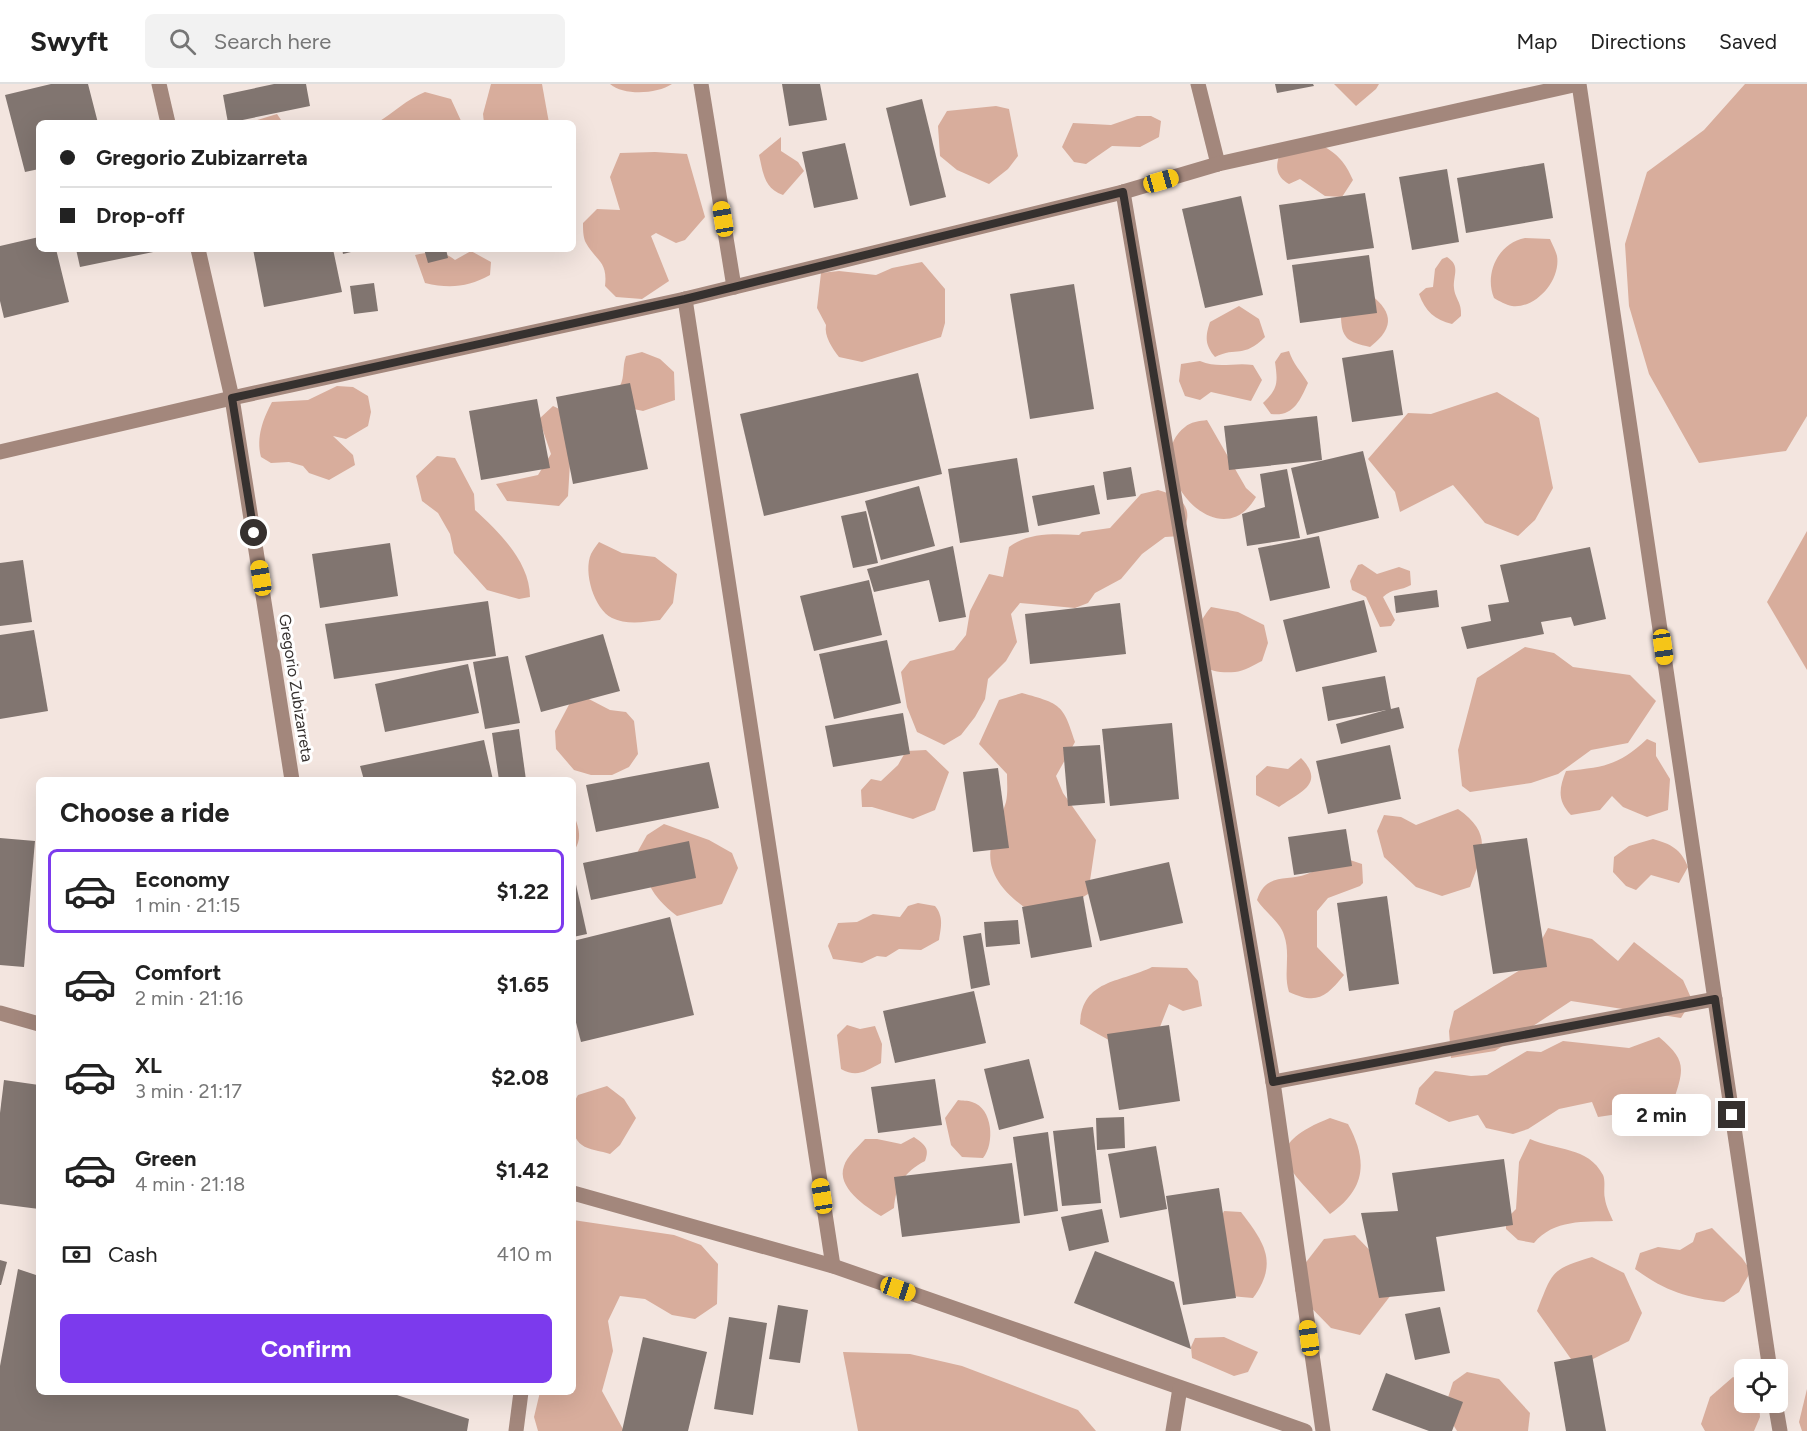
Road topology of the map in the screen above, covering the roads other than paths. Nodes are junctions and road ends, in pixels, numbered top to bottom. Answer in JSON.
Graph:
{"nodes":[{"id":1,"x":159,"y":84,"type":"edge"},
{"id":2,"x":701,"y":84,"type":"edge"},
{"id":3,"x":1198,"y":84,"type":"edge"},
{"id":4,"x":1579,"y":84,"type":"edge"},
{"id":5,"x":167,"y":120,"type":"edge"},
{"id":6,"x":1218,"y":164,"type":"junction"},
{"id":7,"x":1123,"y":192,"type":"junction"},
{"id":8,"x":199,"y":252,"type":"edge"},
{"id":9,"x":734,"y":287,"type":"junction"},
{"id":10,"x":685,"y":299,"type":"junction"},
{"id":11,"x":232,"y":398,"type":"junction"},
{"id":12,"x":0,"y":452,"type":"edge"},
{"id":13,"x":292,"y":777,"type":"edge"},
{"id":14,"x":1715,"y":999,"type":"junction"},
{"id":15,"x":0,"y":1013,"type":"edge"},
{"id":16,"x":36,"y":1023,"type":"edge"},
{"id":17,"x":1273,"y":1082,"type":"junction"},
{"id":18,"x":576,"y":1194,"type":"edge"},
{"id":19,"x":832,"y":1266,"type":"junction"},
{"id":20,"x":1768,"y":1359,"type":"edge"},
{"id":21,"x":1180,"y":1388,"type":"junction"},
{"id":22,"x":521,"y":1395,"type":"edge"},
{"id":23,"x":1777,"y":1413,"type":"edge"},
{"id":24,"x":516,"y":1431,"type":"edge"},
{"id":25,"x":1173,"y":1431,"type":"edge"},
{"id":26,"x":1305,"y":1431,"type":"edge"},
{"id":27,"x":1323,"y":1431,"type":"edge"},
{"id":28,"x":1780,"y":1431,"type":"edge"}],
"edges":[{"from":1,"to":5,"type":"street"},
{"from":2,"to":9,"type":"street"},
{"from":3,"to":6,"type":"street"},
{"from":4,"to":6,"type":"street"},
{"from":4,"to":14,"type":"street"},
{"from":6,"to":7,"type":"street"},
{"from":7,"to":9,"type":"street"},
{"from":7,"to":17,"type":"street"},
{"from":8,"to":11,"type":"street","name":"Gregorio Zubizarreta"},
{"from":9,"to":10,"type":"street"},
{"from":10,"to":11,"type":"street"},
{"from":10,"to":19,"type":"street"},
{"from":11,"to":12,"type":"street"},
{"from":11,"to":13,"type":"street","name":"Gregorio Zubizarreta"},
{"from":14,"to":17,"type":"street"},
{"from":14,"to":20,"type":"street"},
{"from":15,"to":16,"type":"street"},
{"from":17,"to":27,"type":"street"},
{"from":18,"to":19,"type":"street"},
{"from":19,"to":21,"type":"street"},
{"from":21,"to":25,"type":"street"},
{"from":21,"to":26,"type":"street"},
{"from":22,"to":24,"type":"street"},
{"from":23,"to":28,"type":"street"}]}
